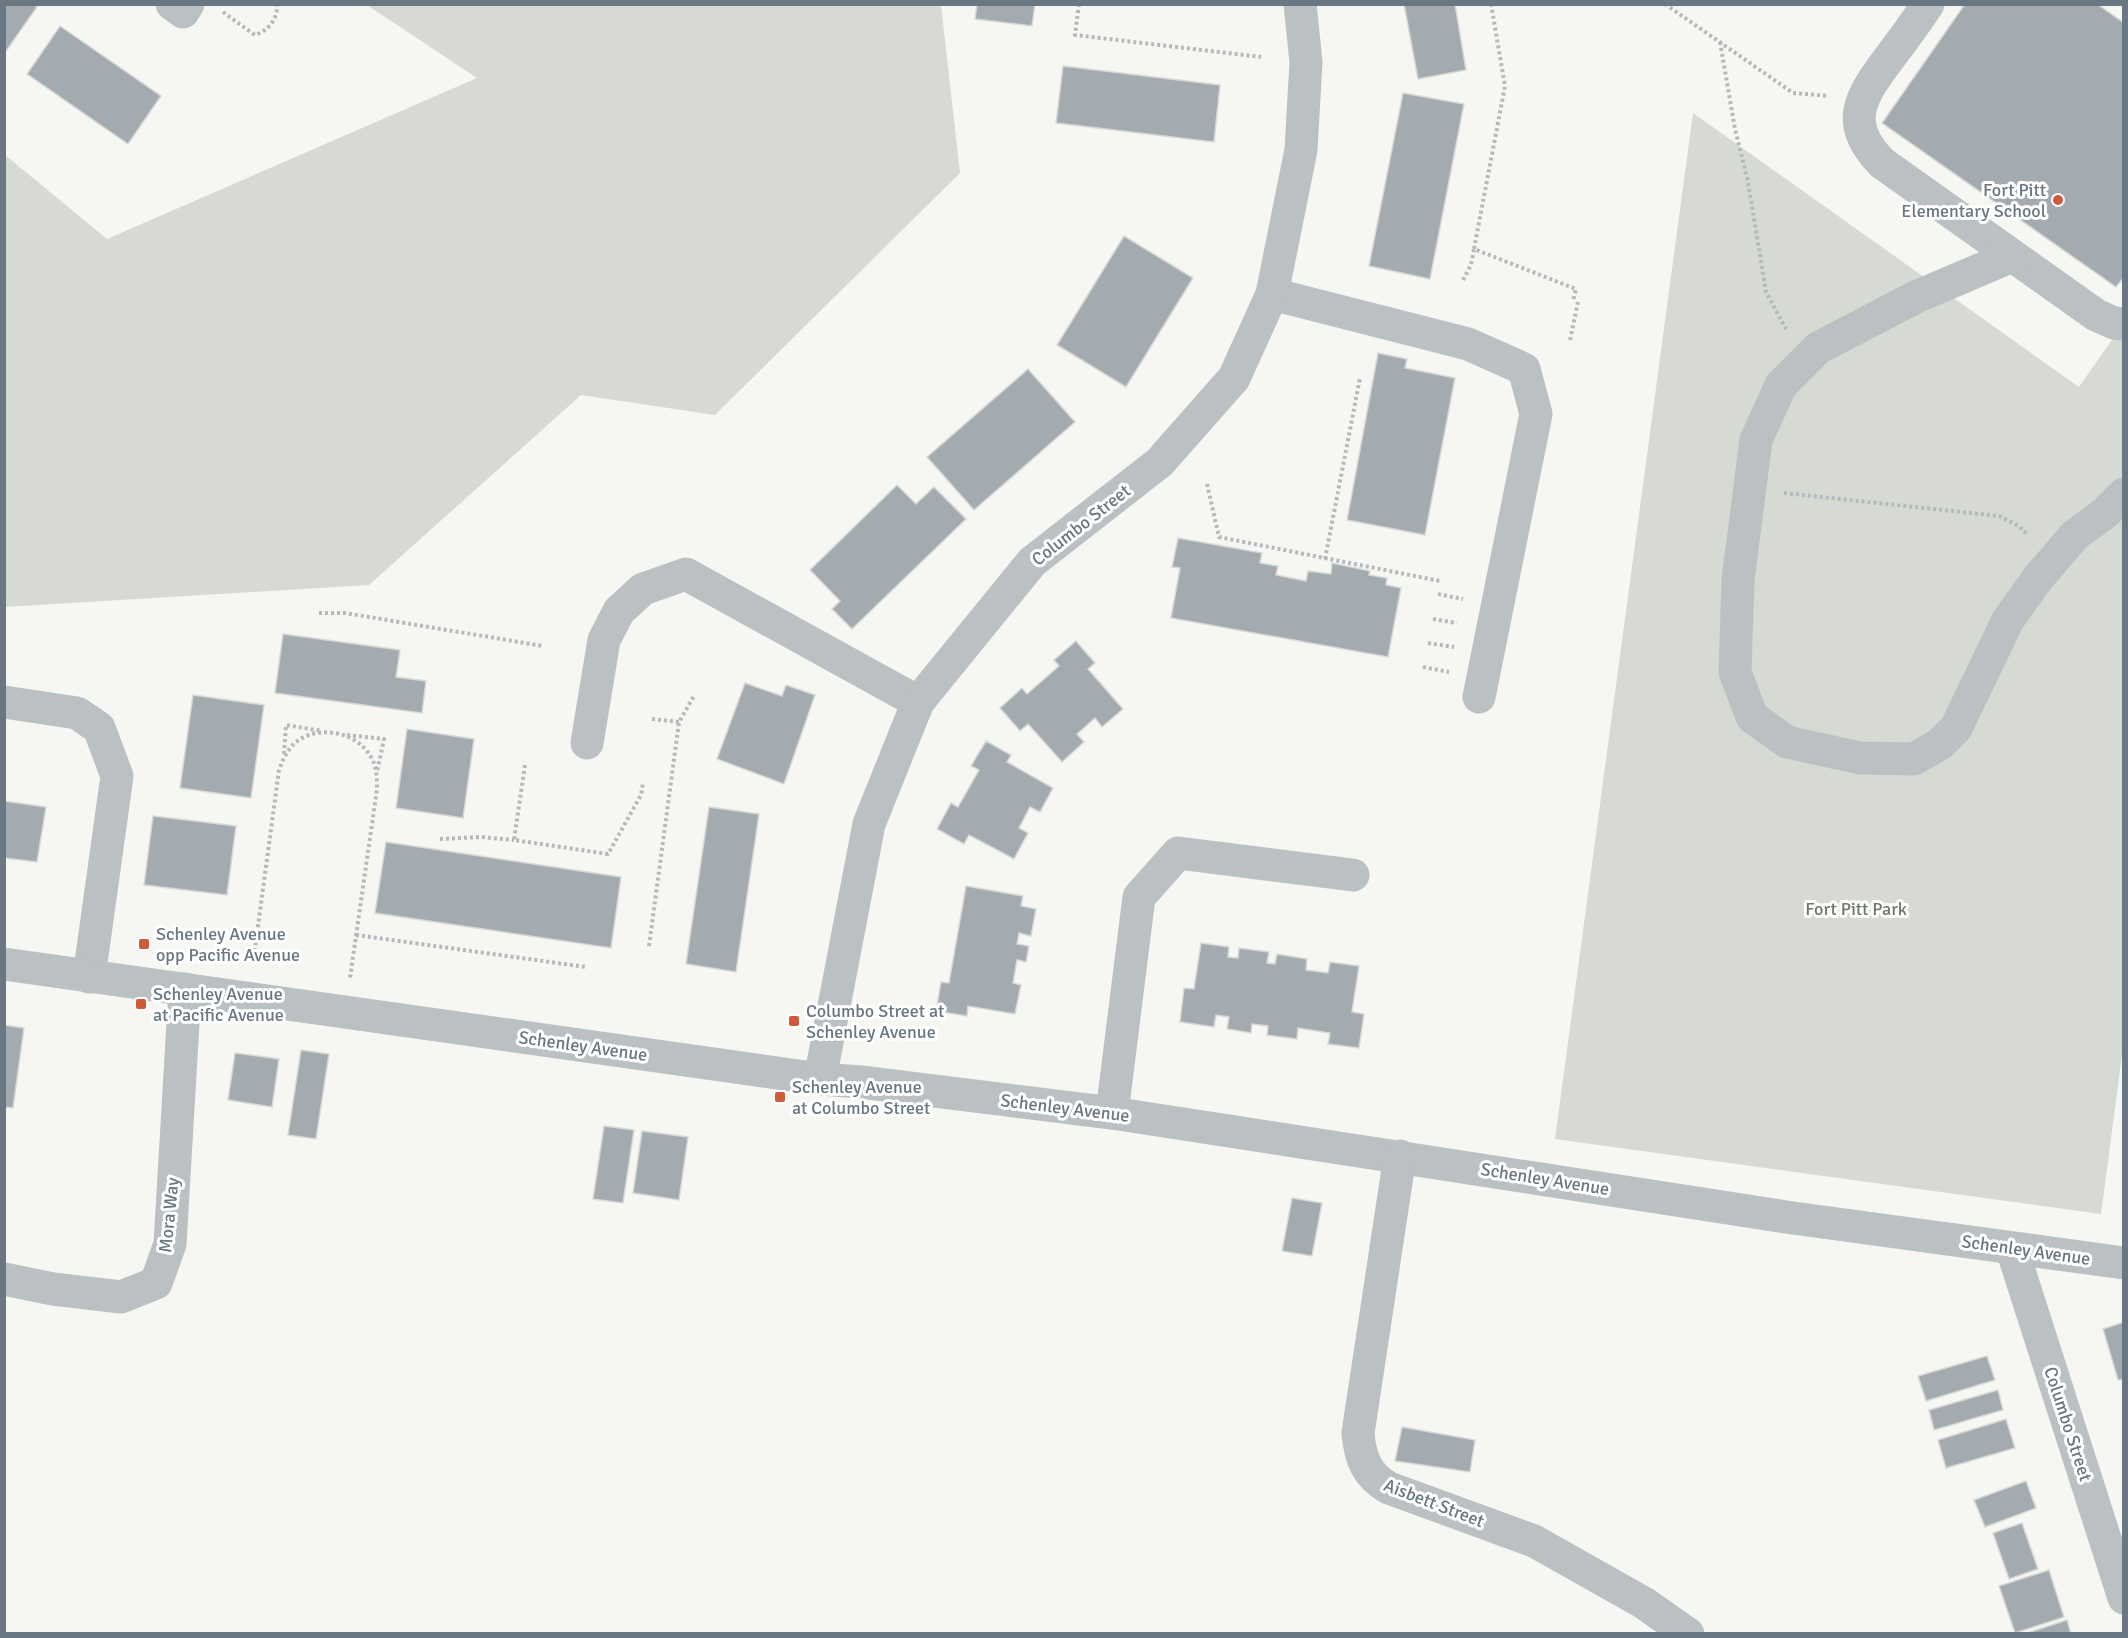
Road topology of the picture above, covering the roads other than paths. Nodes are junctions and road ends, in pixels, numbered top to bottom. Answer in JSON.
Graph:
{"nodes":[{"id":1,"x":172,"y":4,"type":"edge"},
{"id":2,"x":188,"y":4,"type":"edge"},
{"id":3,"x":1300,"y":4,"type":"edge"},
{"id":4,"x":1928,"y":4,"type":"edge"},
{"id":5,"x":2012,"y":255,"type":"junction"},
{"id":6,"x":1272,"y":294,"type":"junction"},
{"id":7,"x":2124,"y":324,"type":"edge"},
{"id":8,"x":2124,"y":494,"type":"edge"},
{"id":9,"x":1479,"y":697,"type":"dead end"},
{"id":10,"x":4,"y":702,"type":"edge"},
{"id":11,"x":918,"y":702,"type":"junction"},
{"id":12,"x":587,"y":743,"type":"dead end"},
{"id":13,"x":1353,"y":875,"type":"dead end"},
{"id":14,"x":4,"y":964,"type":"edge"},
{"id":15,"x":89,"y":977,"type":"junction"},
{"id":16,"x":185,"y":989,"type":"junction"},
{"id":17,"x":820,"y":1079,"type":"junction"},
{"id":18,"x":1112,"y":1113,"type":"junction"},
{"id":19,"x":1400,"y":1156,"type":"junction"},
{"id":20,"x":2013,"y":1249,"type":"junction"},
{"id":21,"x":2124,"y":1263,"type":"edge"},
{"id":22,"x":4,"y":1279,"type":"edge"},
{"id":23,"x":2124,"y":1599,"type":"edge"},
{"id":24,"x":1688,"y":1634,"type":"edge"}],
"edges":[{"from":1,"to":2,"type":"street"},
{"from":3,"to":6,"type":"street","name":"Columbo Street"},
{"from":4,"to":5,"type":"street"},
{"from":5,"to":7,"type":"street"},
{"from":5,"to":8,"type":"street"},
{"from":6,"to":9,"type":"street"},
{"from":6,"to":11,"type":"street","name":"Columbo Street"},
{"from":10,"to":15,"type":"street"},
{"from":11,"to":12,"type":"street"},
{"from":11,"to":17,"type":"street","name":"Columbo Street"},
{"from":13,"to":18,"type":"street"},
{"from":14,"to":15,"type":"street","name":"Schenley Avenue"},
{"from":15,"to":16,"type":"street","name":"Schenley Avenue"},
{"from":16,"to":17,"type":"street","name":"Schenley Avenue"},
{"from":16,"to":22,"type":"street","name":"Mora Way"},
{"from":17,"to":18,"type":"street","name":"Schenley Avenue"},
{"from":18,"to":19,"type":"street","name":"Schenley Avenue"},
{"from":19,"to":20,"type":"street","name":"Schenley Avenue"},
{"from":19,"to":24,"type":"street","name":"Aisbett Street"},
{"from":20,"to":21,"type":"street","name":"Schenley Avenue"},
{"from":20,"to":23,"type":"street","name":"Columbo Street"}]}
